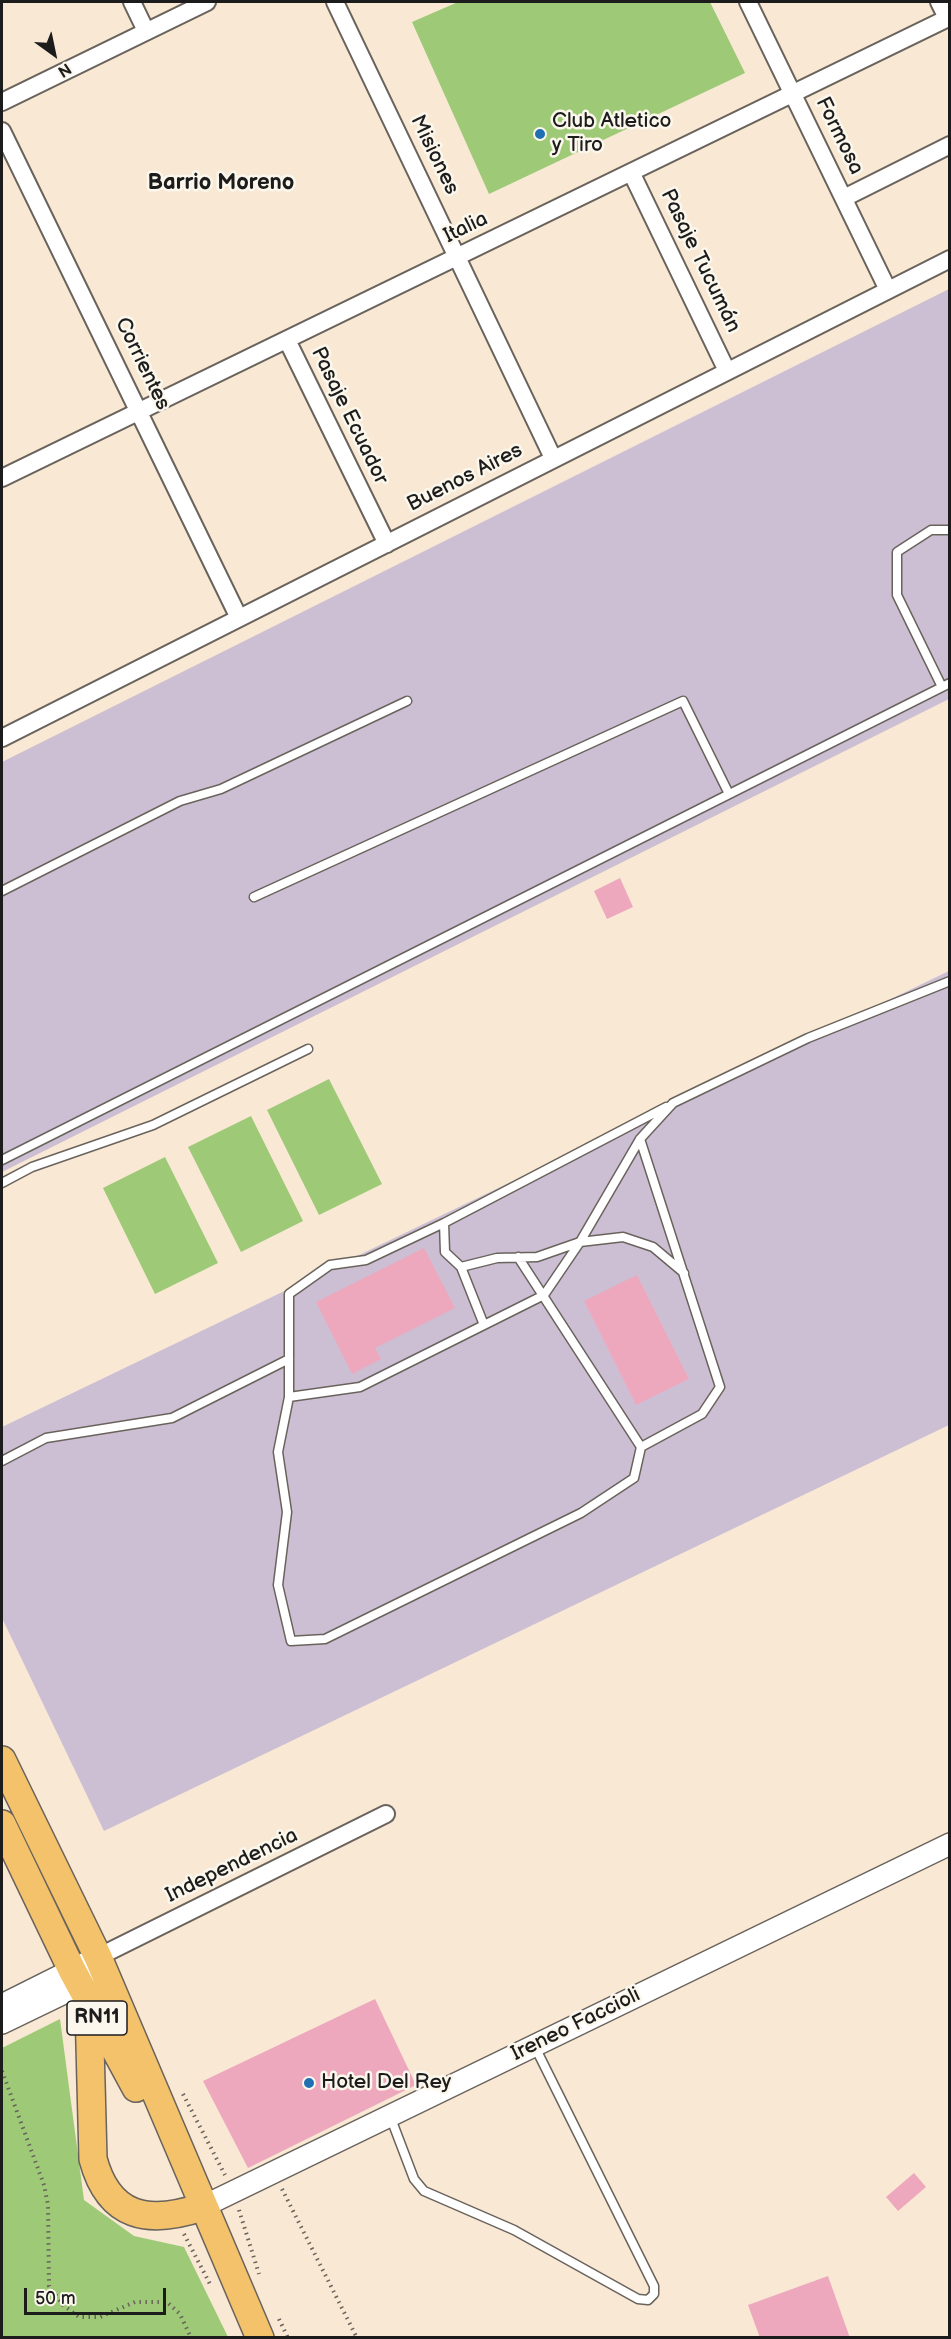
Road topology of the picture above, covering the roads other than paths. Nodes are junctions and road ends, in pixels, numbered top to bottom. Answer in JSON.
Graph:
{"nodes":[{"id":1,"x":132,"y":2,"type":"edge"},
{"id":2,"x":207,"y":2,"type":"edge"},
{"id":3,"x":334,"y":2,"type":"edge"},
{"id":4,"x":748,"y":2,"type":"edge"},
{"id":5,"x":939,"y":2,"type":"edge"},
{"id":6,"x":948,"y":18,"type":"edge"},
{"id":7,"x":146,"y":31,"type":"junction"},
{"id":8,"x":793,"y":94,"type":"junction"},
{"id":9,"x":2,"y":102,"type":"edge"},
{"id":10,"x":2,"y":131,"type":"edge"},
{"id":11,"x":950,"y":145,"type":"edge"},
{"id":12,"x":632,"y":172,"type":"junction"},
{"id":13,"x":844,"y":198,"type":"junction"},
{"id":14,"x":458,"y":256,"type":"junction"},
{"id":15,"x":950,"y":259,"type":"edge"},
{"id":16,"x":888,"y":290,"type":"junction"},
{"id":17,"x":287,"y":340,"type":"junction"},
{"id":18,"x":728,"y":371,"type":"junction"},
{"id":19,"x":140,"y":411,"type":"junction"},
{"id":20,"x":553,"y":458,"type":"junction"},
{"id":21,"x":2,"y":478,"type":"edge"},
{"id":22,"x":950,"y":530,"type":"edge"},
{"id":23,"x":387,"y":544,"type":"junction"},
{"id":24,"x":239,"y":618,"type":"junction"},
{"id":25,"x":946,"y":685,"type":"edge"},
{"id":26,"x":407,"y":702,"type":"dead end"},
{"id":27,"x":2,"y":738,"type":"edge"},
{"id":28,"x":729,"y":794,"type":"junction"},
{"id":29,"x":2,"y":891,"type":"edge"},
{"id":30,"x":254,"y":897,"type":"dead end"},
{"id":31,"x":950,"y":981,"type":"edge"},
{"id":32,"x":308,"y":1049,"type":"dead end"},
{"id":33,"x":673,"y":1103,"type":"junction"},
{"id":34,"x":640,"y":1139,"type":"junction"},
{"id":35,"x":2,"y":1160,"type":"edge"},
{"id":36,"x":2,"y":1183,"type":"edge"},
{"id":37,"x":444,"y":1223,"type":"junction"},
{"id":38,"x":580,"y":1242,"type":"junction"},
{"id":39,"x":518,"y":1257,"type":"junction"},
{"id":40,"x":461,"y":1267,"type":"junction"},
{"id":41,"x":684,"y":1273,"type":"junction"},
{"id":42,"x":544,"y":1295,"type":"junction"},
{"id":43,"x":484,"y":1325,"type":"junction"},
{"id":44,"x":289,"y":1359,"type":"junction"},
{"id":45,"x":289,"y":1397,"type":"junction"},
{"id":46,"x":641,"y":1448,"type":"junction"},
{"id":47,"x":2,"y":1461,"type":"edge"},
{"id":48,"x":2,"y":1760,"type":"edge"},
{"id":49,"x":386,"y":1814,"type":"dead end"},
{"id":50,"x":2,"y":1824,"type":"edge"},
{"id":51,"x":950,"y":1844,"type":"edge"},
{"id":52,"x":101,"y":1965,"type":"junction"},
{"id":53,"x":80,"y":1986,"type":"junction"},
{"id":54,"x":2,"y":2005,"type":"edge"},
{"id":55,"x":2,"y":2023,"type":"edge"},
{"id":56,"x":534,"y":2045,"type":"junction"},
{"id":57,"x":390,"y":2115,"type":"junction"},
{"id":58,"x":202,"y":2207,"type":"junction"},
{"id":59,"x":260,"y":2337,"type":"edge"}],
"edges":[{"from":1,"to":7,"type":"street"},
{"from":2,"to":7,"type":"street"},
{"from":3,"to":14,"type":"street","name":"Misiones"},
{"from":4,"to":8,"type":"street","name":"Formosa"},
{"from":5,"to":6,"type":"street"},
{"from":6,"to":8,"type":"street","name":"Italia"},
{"from":7,"to":9,"type":"street"},
{"from":8,"to":12,"type":"street","name":"Italia"},
{"from":8,"to":13,"type":"street","name":"Formosa"},
{"from":10,"to":19,"type":"street","name":"Corrientes"},
{"from":11,"to":13,"type":"street"},
{"from":12,"to":14,"type":"street","name":"Italia"},
{"from":12,"to":18,"type":"street","name":"Pasaje Tucumán"},
{"from":13,"to":16,"type":"street","name":"Formosa"},
{"from":14,"to":17,"type":"street","name":"Italia"},
{"from":14,"to":20,"type":"street","name":"Misiones"},
{"from":15,"to":16,"type":"street","name":"Buenos Aires"},
{"from":16,"to":18,"type":"street","name":"Buenos Aires"},
{"from":17,"to":19,"type":"street","name":"Italia"},
{"from":17,"to":23,"type":"street","name":"Pasaje Ecuador"},
{"from":18,"to":20,"type":"street","name":"Buenos Aires"},
{"from":19,"to":21,"type":"street","name":"Italia"},
{"from":19,"to":24,"type":"street","name":"Corrientes"},
{"from":20,"to":23,"type":"street","name":"Buenos Aires"},
{"from":22,"to":25,"type":"lane"},
{"from":23,"to":24,"type":"street","name":"Buenos Aires"},
{"from":24,"to":27,"type":"street","name":"Buenos Aires"},
{"from":25,"to":28,"type":"lane"},
{"from":26,"to":29,"type":"lane"},
{"from":28,"to":30,"type":"lane"},
{"from":28,"to":35,"type":"lane"},
{"from":31,"to":33,"type":"lane"},
{"from":32,"to":36,"type":"lane"},
{"from":33,"to":34,"type":"lane"},
{"from":33,"to":37,"type":"lane"},
{"from":34,"to":38,"type":"lane"},
{"from":34,"to":41,"type":"lane"},
{"from":37,"to":40,"type":"lane"},
{"from":37,"to":44,"type":"lane"},
{"from":38,"to":39,"type":"lane"},
{"from":38,"to":41,"type":"lane"},
{"from":38,"to":42,"type":"lane"},
{"from":39,"to":40,"type":"lane"},
{"from":39,"to":42,"type":"lane"},
{"from":40,"to":43,"type":"lane"},
{"from":41,"to":46,"type":"lane"},
{"from":42,"to":43,"type":"lane"},
{"from":42,"to":46,"type":"lane"},
{"from":43,"to":45,"type":"lane"},
{"from":44,"to":45,"type":"lane"},
{"from":44,"to":47,"type":"lane"},
{"from":45,"to":46,"type":"lane"},
{"from":48,"to":52,"type":"highway","number":"RN11"},
{"from":49,"to":52,"type":"street","name":"Independencia"},
{"from":50,"to":53,"type":"highway","number":"RN11"},
{"from":51,"to":56,"type":"street","name":"Ireneo Faccioli"},
{"from":52,"to":53,"type":"street"},
{"from":52,"to":58,"type":"highway","number":"RN11"},
{"from":53,"to":54,"type":"street"},
{"from":53,"to":55,"type":"street"},
{"from":53,"to":58,"type":"highway","number":"RN11"},
{"from":53,"to":58,"type":"highway","number":"RN11"},
{"from":56,"to":57,"type":"street","name":"Ireneo Faccioli"},
{"from":56,"to":57,"type":"lane"},
{"from":57,"to":58,"type":"street","name":"Ireneo Faccioli"},
{"from":58,"to":59,"type":"highway","number":"RN11"}]}
